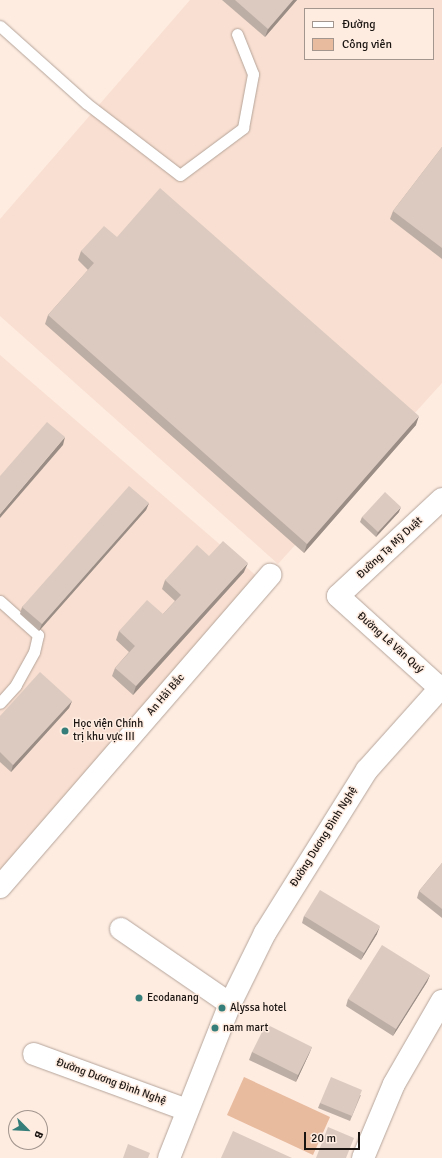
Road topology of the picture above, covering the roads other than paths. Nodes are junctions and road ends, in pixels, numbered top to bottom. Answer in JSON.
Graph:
{"nodes":[{"id":1,"x":0,"y":26,"type":"edge"},
{"id":2,"x":237,"y":34,"type":"dead end"},
{"id":3,"x":442,"y":500,"type":"edge"},
{"id":4,"x":270,"y":575,"type":"dead end"},
{"id":5,"x":338,"y":596,"type":"joint"},
{"id":6,"x":0,"y":601,"type":"edge"},
{"id":7,"x":441,"y":688,"type":"edge"},
{"id":8,"x":0,"y":703,"type":"edge"},
{"id":9,"x":0,"y":887,"type":"edge"},
{"id":10,"x":121,"y":929,"type":"dead end"},
{"id":11,"x":442,"y":1001,"type":"edge"},
{"id":12,"x":230,"y":1004,"type":"junction"},
{"id":13,"x":34,"y":1054,"type":"dead end"},
{"id":14,"x":187,"y":1110,"type":"junction"},
{"id":15,"x":169,"y":1158,"type":"edge"},
{"id":16,"x":363,"y":1158,"type":"edge"}],
"edges":[{"from":1,"to":2,"type":"lane"},
{"from":3,"to":5,"type":"street","name":"Đường Tạ Mỹ Duật"},
{"from":4,"to":9,"type":"street","name":"An Hải Bắc"},
{"from":5,"to":7,"type":"street","name":"Đường Lê Văn Quý"},
{"from":6,"to":8,"type":"lane"},
{"from":7,"to":12,"type":"street","name":"Đường Dương Đình Nghệ"},
{"from":10,"to":12,"type":"street"},
{"from":11,"to":16,"type":"street"},
{"from":12,"to":14,"type":"street","name":"Đường Dương Đình Nghệ"},
{"from":13,"to":14,"type":"street","name":"Đường Dương Đình Nghệ"},
{"from":14,"to":15,"type":"street","name":"Đường Dương Đình Nghệ"}]}
